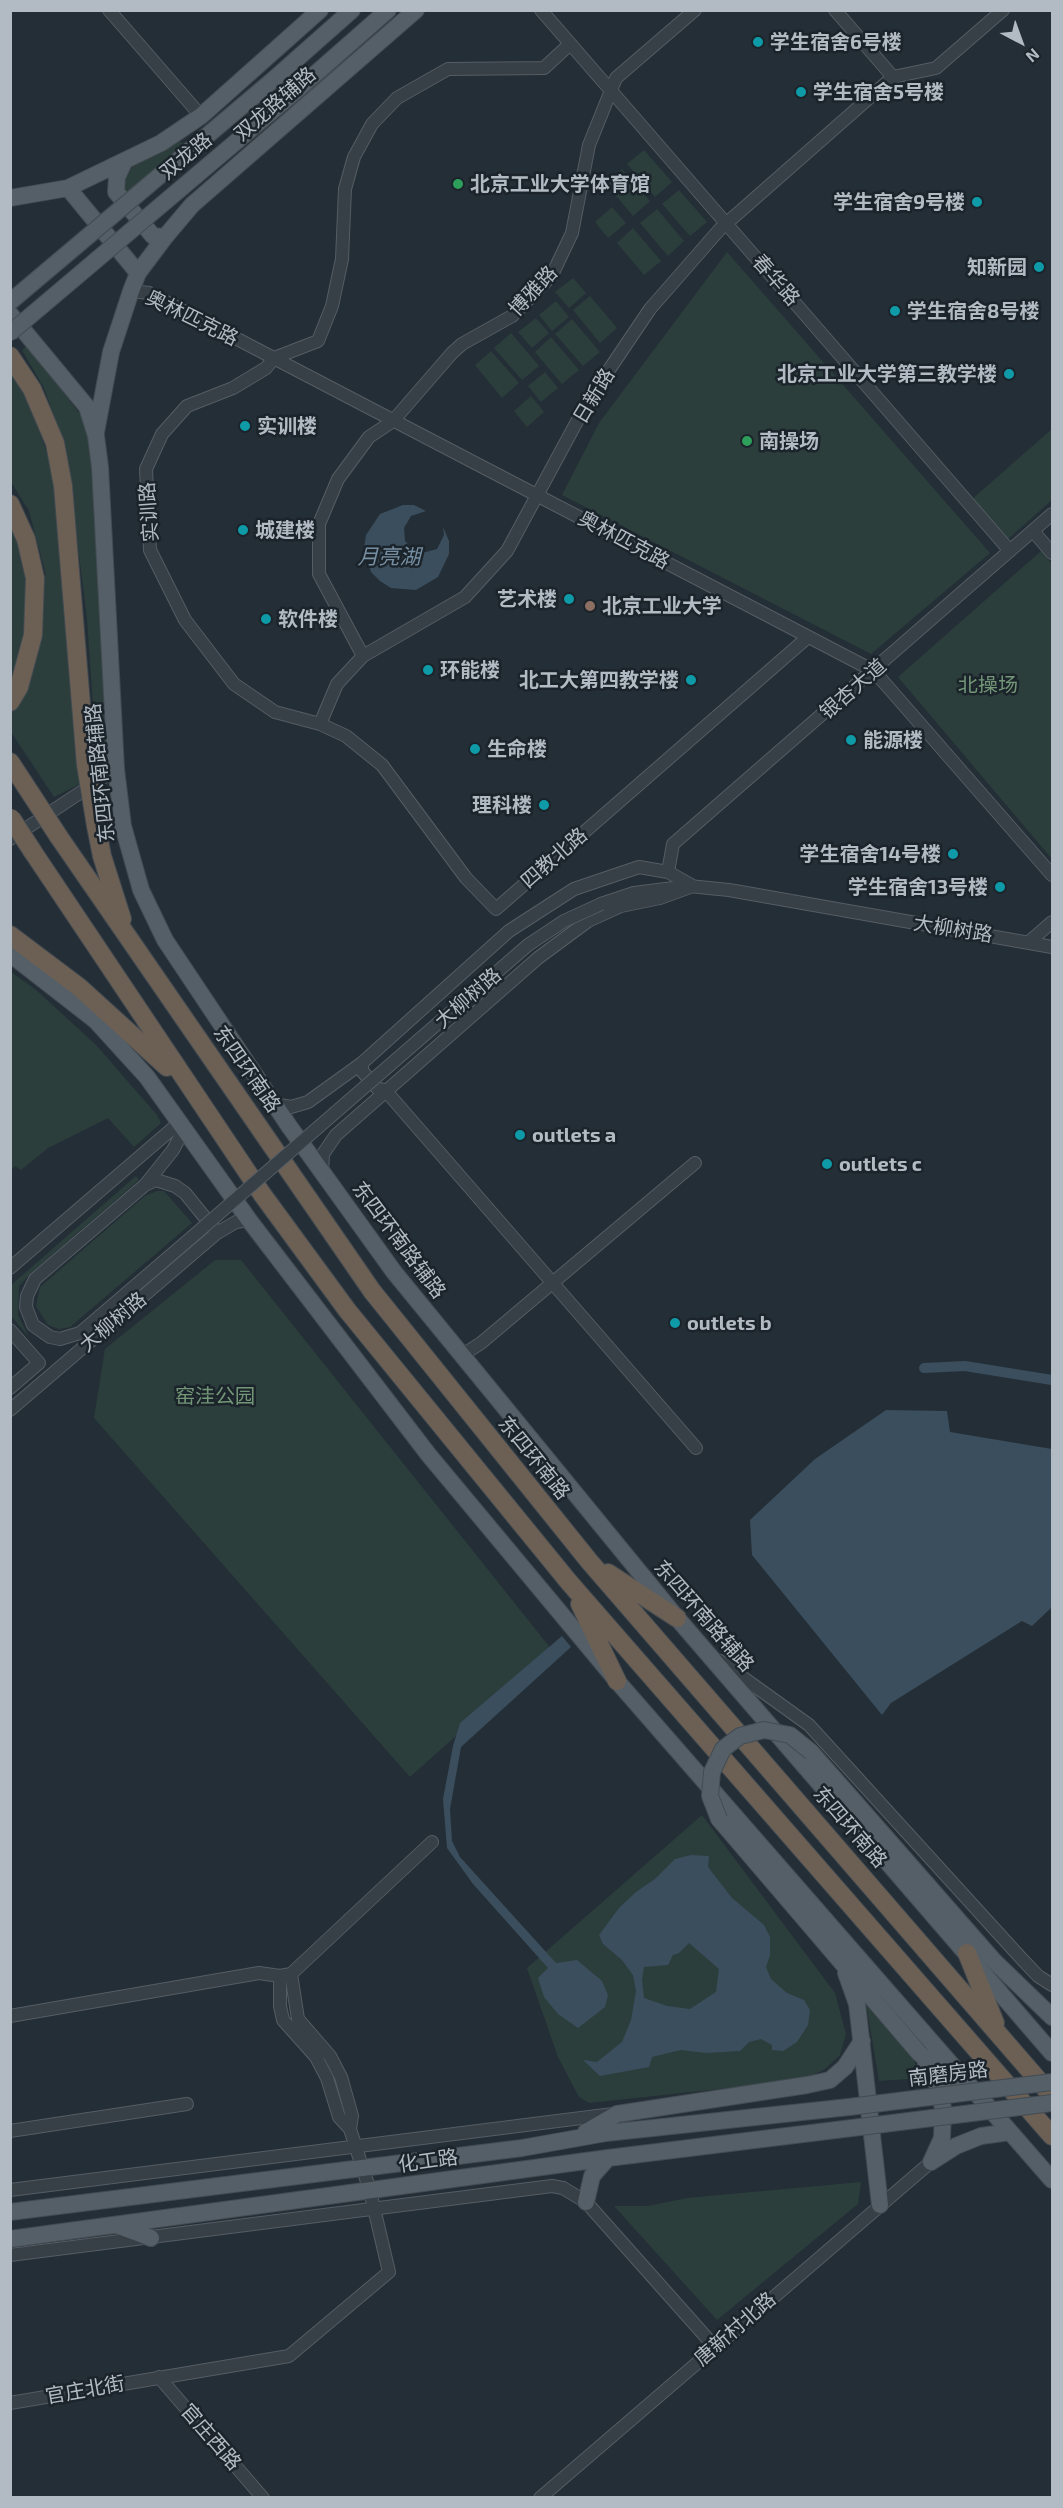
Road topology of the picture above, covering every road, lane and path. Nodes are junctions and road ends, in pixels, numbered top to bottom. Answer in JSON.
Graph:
{"nodes":[{"id":1,"x":109,"y":10,"type":"edge"},
{"id":2,"x":320,"y":10,"type":"edge"},
{"id":3,"x":352,"y":10,"type":"edge"},
{"id":4,"x":388,"y":10,"type":"edge"},
{"id":5,"x":416,"y":10,"type":"edge"},
{"id":6,"x":541,"y":10,"type":"edge"},
{"id":7,"x":695,"y":10,"type":"edge"},
{"id":8,"x":835,"y":10,"type":"edge"},
{"id":9,"x":1003,"y":10,"type":"edge"},
{"id":10,"x":570,"y":44,"type":"junction"},
{"id":11,"x":893,"y":77,"type":"junction"},
{"id":12,"x":611,"y":91,"type":"junction"},
{"id":13,"x":201,"y":116,"type":"junction"},
{"id":14,"x":124,"y":162,"type":"junction"},
{"id":15,"x":68,"y":188,"type":"junction"},
{"id":16,"x":10,"y":198,"type":"edge"},
{"id":17,"x":726,"y":223,"type":"junction"},
{"id":18,"x":165,"y":237,"type":"junction"},
{"id":19,"x":138,"y":273,"type":"junction"},
{"id":20,"x":131,"y":291,"type":"junction"},
{"id":21,"x":10,"y":302,"type":"edge"},
{"id":22,"x":10,"y":314,"type":"edge"},
{"id":23,"x":10,"y":333,"type":"edge"},
{"id":24,"x":10,"y":356,"type":"edge"},
{"id":25,"x":274,"y":358,"type":"junction"},
{"id":26,"x":393,"y":421,"type":"junction"},
{"id":27,"x":96,"y":436,"type":"junction"},
{"id":28,"x":539,"y":496,"type":"junction"},
{"id":29,"x":10,"y":504,"type":"edge"},
{"id":30,"x":1053,"y":514,"type":"edge"},
{"id":31,"x":1033,"y":531,"type":"junction"},
{"id":32,"x":1010,"y":551,"type":"junction"},
{"id":33,"x":1053,"y":553,"type":"edge"},
{"id":34,"x":808,"y":637,"type":"junction"},
{"id":35,"x":363,"y":656,"type":"junction"},
{"id":36,"x":874,"y":671,"type":"junction"},
{"id":37,"x":10,"y":702,"type":"edge"},
{"id":38,"x":320,"y":724,"type":"junction"},
{"id":39,"x":10,"y":762,"type":"edge"},
{"id":40,"x":116,"y":768,"type":"junction"},
{"id":41,"x":11,"y":818,"type":"edge"},
{"id":42,"x":10,"y":839,"type":"edge"},
{"id":43,"x":668,"y":872,"type":"junction"},
{"id":44,"x":1053,"y":875,"type":"edge"},
{"id":45,"x":693,"y":886,"type":"junction"},
{"id":46,"x":1053,"y":922,"type":"edge"},
{"id":47,"x":10,"y":935,"type":"edge"},
{"id":48,"x":127,"y":935,"type":"junction"},
{"id":49,"x":1029,"y":942,"type":"junction"},
{"id":50,"x":1053,"y":947,"type":"edge"},
{"id":51,"x":10,"y":954,"type":"edge"},
{"id":52,"x":362,"y":1063,"type":"junction"},
{"id":53,"x":385,"y":1090,"type":"junction"},
{"id":54,"x":195,"y":1095,"type":"junction"},
{"id":55,"x":274,"y":1104,"type":"junction"},
{"id":56,"x":181,"y":1126,"type":"junction"},
{"id":57,"x":695,"y":1163,"type":"dead end"},
{"id":58,"x":322,"y":1172,"type":"junction"},
{"id":59,"x":146,"y":1185,"type":"junction"},
{"id":60,"x":249,"y":1220,"type":"junction"},
{"id":61,"x":218,"y":1233,"type":"junction"},
{"id":62,"x":10,"y":1268,"type":"edge"},
{"id":63,"x":552,"y":1281,"type":"junction"},
{"id":64,"x":10,"y":1330,"type":"edge"},
{"id":65,"x":461,"y":1356,"type":"junction"},
{"id":66,"x":39,"y":1363,"type":"junction"},
{"id":67,"x":50,"y":1375,"type":"junction"},
{"id":68,"x":10,"y":1388,"type":"edge"},
{"id":69,"x":10,"y":1410,"type":"edge"},
{"id":70,"x":696,"y":1448,"type":"dead end"},
{"id":71,"x":590,"y":1561,"type":"junction"},
{"id":72,"x":568,"y":1581,"type":"junction"},
{"id":73,"x":676,"y":1618,"type":"junction"},
{"id":74,"x":706,"y":1651,"type":"junction"},
{"id":75,"x":617,"y":1681,"type":"junction"},
{"id":76,"x":432,"y":1842,"type":"dead end"},
{"id":77,"x":967,"y":1953,"type":"junction"},
{"id":78,"x":994,"y":1961,"type":"junction"},
{"id":79,"x":842,"y":1962,"type":"junction"},
{"id":80,"x":285,"y":1975,"type":"junction"},
{"id":81,"x":1053,"y":1985,"type":"edge"},
{"id":82,"x":10,"y":2016,"type":"edge"},
{"id":83,"x":1053,"y":2017,"type":"edge"},
{"id":84,"x":1000,"y":2036,"type":"junction"},
{"id":85,"x":862,"y":2041,"type":"junction"},
{"id":86,"x":1053,"y":2048,"type":"edge"},
{"id":87,"x":920,"y":2053,"type":"junction"},
{"id":88,"x":1053,"y":2053,"type":"edge"},
{"id":89,"x":1053,"y":2082,"type":"edge"},
{"id":90,"x":1053,"y":2096,"type":"edge"},
{"id":91,"x":1053,"y":2103,"type":"edge"},
{"id":92,"x":187,"y":2104,"type":"dead end"},
{"id":93,"x":849,"y":2107,"type":"joint"},
{"id":94,"x":617,"y":2114,"type":"junction"},
{"id":95,"x":10,"y":2131,"type":"edge"},
{"id":96,"x":1010,"y":2132,"type":"junction"},
{"id":97,"x":1049,"y":2132,"type":"edge"},
{"id":98,"x":579,"y":2136,"type":"junction"},
{"id":99,"x":355,"y":2145,"type":"junction"},
{"id":100,"x":608,"y":2158,"type":"junction"},
{"id":101,"x":931,"y":2162,"type":"junction"},
{"id":102,"x":362,"y":2166,"type":"junction"},
{"id":103,"x":1053,"y":2180,"type":"edge"},
{"id":104,"x":10,"y":2190,"type":"edge"},
{"id":105,"x":370,"y":2190,"type":"junction"},
{"id":106,"x":585,"y":2202,"type":"junction"},
{"id":107,"x":880,"y":2205,"type":"junction"},
{"id":108,"x":374,"y":2211,"type":"junction"},
{"id":109,"x":10,"y":2212,"type":"edge"},
{"id":110,"x":115,"y":2225,"type":"junction"},
{"id":111,"x":151,"y":2238,"type":"junction"},
{"id":112,"x":10,"y":2239,"type":"edge"},
{"id":113,"x":10,"y":2256,"type":"edge"},
{"id":114,"x":714,"y":2346,"type":"junction"},
{"id":115,"x":159,"y":2377,"type":"junction"},
{"id":116,"x":10,"y":2403,"type":"edge"},
{"id":117,"x":263,"y":2498,"type":"edge"},
{"id":118,"x":540,"y":2498,"type":"edge"}],
"edges":[{"from":1,"to":13,"type":"street"},
{"from":2,"to":13,"type":"main road","name":"双龙路辅路"},
{"from":3,"to":21,"type":"main road","name":"双龙路","bridge":true},
{"from":4,"to":23,"type":"main road","name":"双龙路","bridge":true},
{"from":5,"to":18,"type":"main road","name":"双龙路辅路"},
{"from":6,"to":10,"type":"street","name":"春华路"},
{"from":7,"to":12,"type":"street","name":"博雅路"},
{"from":8,"to":11,"type":"street"},
{"from":9,"to":11,"type":"street"},
{"from":10,"to":12,"type":"street","name":"春华路"},
{"from":10,"to":25,"type":"street","name":"实训路"},
{"from":11,"to":17,"type":"street","name":"日新路"},
{"from":12,"to":17,"type":"street","name":"春华路"},
{"from":12,"to":26,"type":"street","name":"博雅路"},
{"from":13,"to":14,"type":"main road","name":"双龙路辅路"},
{"from":14,"to":15,"type":"main road","name":"双龙路辅路"},
{"from":14,"to":18,"type":"main road"},
{"from":15,"to":16,"type":"main road","name":"双龙路辅路"},
{"from":15,"to":19,"type":"main road"},
{"from":17,"to":28,"type":"street","name":"日新路"},
{"from":17,"to":32,"type":"street","name":"春华路"},
{"from":18,"to":19,"type":"main road","name":"双龙路辅路"},
{"from":19,"to":20,"type":"main road","name":"双龙路辅路"},
{"from":20,"to":25,"type":"street","name":"奥林匹克路"},
{"from":20,"to":27,"type":"main road","name":"双龙路辅路"},
{"from":22,"to":27,"type":"main road","name":"东四环南路辅路"},
{"from":24,"to":48,"type":"highway","bridge":true},
{"from":25,"to":26,"type":"street","name":"奥林匹克路"},
{"from":25,"to":38,"type":"street","name":"实训路"},
{"from":26,"to":28,"type":"street","name":"奥林匹克路"},
{"from":26,"to":35,"type":"street","name":"博雅路"},
{"from":27,"to":40,"type":"main road","name":"东四环南路辅路"},
{"from":28,"to":34,"type":"street","name":"奥林匹克路"},
{"from":28,"to":35,"type":"street","name":"日新路"},
{"from":29,"to":37,"type":"highway"},
{"from":30,"to":31,"type":"street","name":"银杏大道"},
{"from":31,"to":32,"type":"street","name":"银杏大道"},
{"from":31,"to":33,"type":"street"},
{"from":32,"to":36,"type":"street","name":"银杏大道"},
{"from":34,"to":36,"type":"street","name":"奥林匹克路"},
{"from":34,"to":38,"type":"street","name":"四教北路"},
{"from":35,"to":38,"type":"street","name":"日新路"},
{"from":36,"to":43,"type":"street","name":"银杏大道"},
{"from":36,"to":44,"type":"street","name":"奥林匹克路"},
{"from":39,"to":48,"type":"highway","name":"东四环南路","bridge":true},
{"from":40,"to":42,"type":"street"},
{"from":40,"to":55,"type":"main road","name":"东四环南路辅路"},
{"from":41,"to":54,"type":"highway","bridge":true},
{"from":43,"to":45,"type":"street"},
{"from":43,"to":52,"type":"street"},
{"from":45,"to":49,"type":"street","name":"大柳树路"},
{"from":45,"to":53,"type":"street"},
{"from":45,"to":59,"type":"street","name":"大柳树路","bridge":true},
{"from":46,"to":49,"type":"street"},
{"from":47,"to":54,"type":"highway"},
{"from":48,"to":71,"type":"highway","name":"东四环南路"},
{"from":49,"to":50,"type":"street","name":"大柳树路"},
{"from":51,"to":56,"type":"main road"},
{"from":52,"to":53,"type":"street"},
{"from":52,"to":55,"type":"street"},
{"from":53,"to":58,"type":"street"},
{"from":53,"to":63,"type":"street"},
{"from":54,"to":72,"type":"highway"},
{"from":55,"to":58,"type":"main road","name":"东四环南路辅路"},
{"from":56,"to":59,"type":"street"},
{"from":56,"to":60,"type":"main road"},
{"from":56,"to":62,"type":"street"},
{"from":57,"to":63,"type":"street"},
{"from":58,"to":65,"type":"main road","name":"东四环南路辅路"},
{"from":59,"to":61,"type":"street"},
{"from":60,"to":61,"type":"street","name":"大柳树路"},
{"from":60,"to":75,"type":"main road"},
{"from":61,"to":67,"type":"street","name":"大柳树路"},
{"from":63,"to":65,"type":"street"},
{"from":63,"to":70,"type":"street"},
{"from":64,"to":66,"type":"street"},
{"from":65,"to":73,"type":"main road","name":"东四环南路辅路"},
{"from":66,"to":67,"type":"street"},
{"from":66,"to":68,"type":"street"},
{"from":67,"to":69,"type":"street","name":"大柳树路"},
{"from":71,"to":73,"type":"highway"},
{"from":71,"to":84,"type":"highway","name":"东四环南路"},
{"from":72,"to":75,"type":"highway"},
{"from":72,"to":97,"type":"highway"},
{"from":73,"to":74,"type":"main road","name":"东四环南路辅路"},
{"from":74,"to":77,"type":"main road","name":"东四环南路辅路"},
{"from":74,"to":81,"type":"street"},
{"from":75,"to":96,"type":"main road"},
{"from":76,"to":80,"type":"street"},
{"from":77,"to":84,"type":"highway"},
{"from":77,"to":88,"type":"main road","name":"东四环南路辅路"},
{"from":78,"to":79,"type":"main road","bridge":true},
{"from":78,"to":83,"type":"main road"},
{"from":78,"to":86,"type":"main road"},
{"from":79,"to":85,"type":"main road"},
{"from":79,"to":87,"type":"main road"},
{"from":80,"to":82,"type":"street"},
{"from":80,"to":99,"type":"street"},
{"from":84,"to":90,"type":"highway","name":"东四环南路"},
{"from":85,"to":94,"type":"main road"},
{"from":85,"to":107,"type":"main road"},
{"from":87,"to":96,"type":"main road"},
{"from":87,"to":101,"type":"main road"},
{"from":89,"to":93,"type":"main road","name":"南磨房路","bridge":true},
{"from":91,"to":100,"type":"main road","name":"化工路","bridge":true},
{"from":92,"to":95,"type":"street"},
{"from":93,"to":98,"type":"main road","name":"化工路"},
{"from":94,"to":98,"type":"main road"},
{"from":94,"to":99,"type":"street"},
{"from":96,"to":101,"type":"main road"},
{"from":96,"to":103,"type":"main road"},
{"from":98,"to":102,"type":"main road","name":"化工路"},
{"from":99,"to":102,"type":"street"},
{"from":99,"to":104,"type":"street"},
{"from":100,"to":105,"type":"main road","name":"化工路"},
{"from":100,"to":106,"type":"main road"},
{"from":101,"to":107,"type":"street","name":"唐新村北路"},
{"from":102,"to":105,"type":"street"},
{"from":102,"to":109,"type":"main road","name":"化工路"},
{"from":105,"to":108,"type":"street"},
{"from":105,"to":110,"type":"main road","name":"化工路"},
{"from":106,"to":108,"type":"street"},
{"from":106,"to":114,"type":"street"},
{"from":107,"to":114,"type":"street","name":"唐新村北路"},
{"from":108,"to":111,"type":"street"},
{"from":108,"to":115,"type":"street","name":"官庄北街"},
{"from":110,"to":111,"type":"main road"},
{"from":110,"to":112,"type":"main road","name":"化工路"},
{"from":111,"to":113,"type":"street"},
{"from":114,"to":118,"type":"street","name":"唐新村北路"},
{"from":115,"to":116,"type":"street","name":"官庄北街"},
{"from":115,"to":117,"type":"street","name":"官庄西路"}]}
